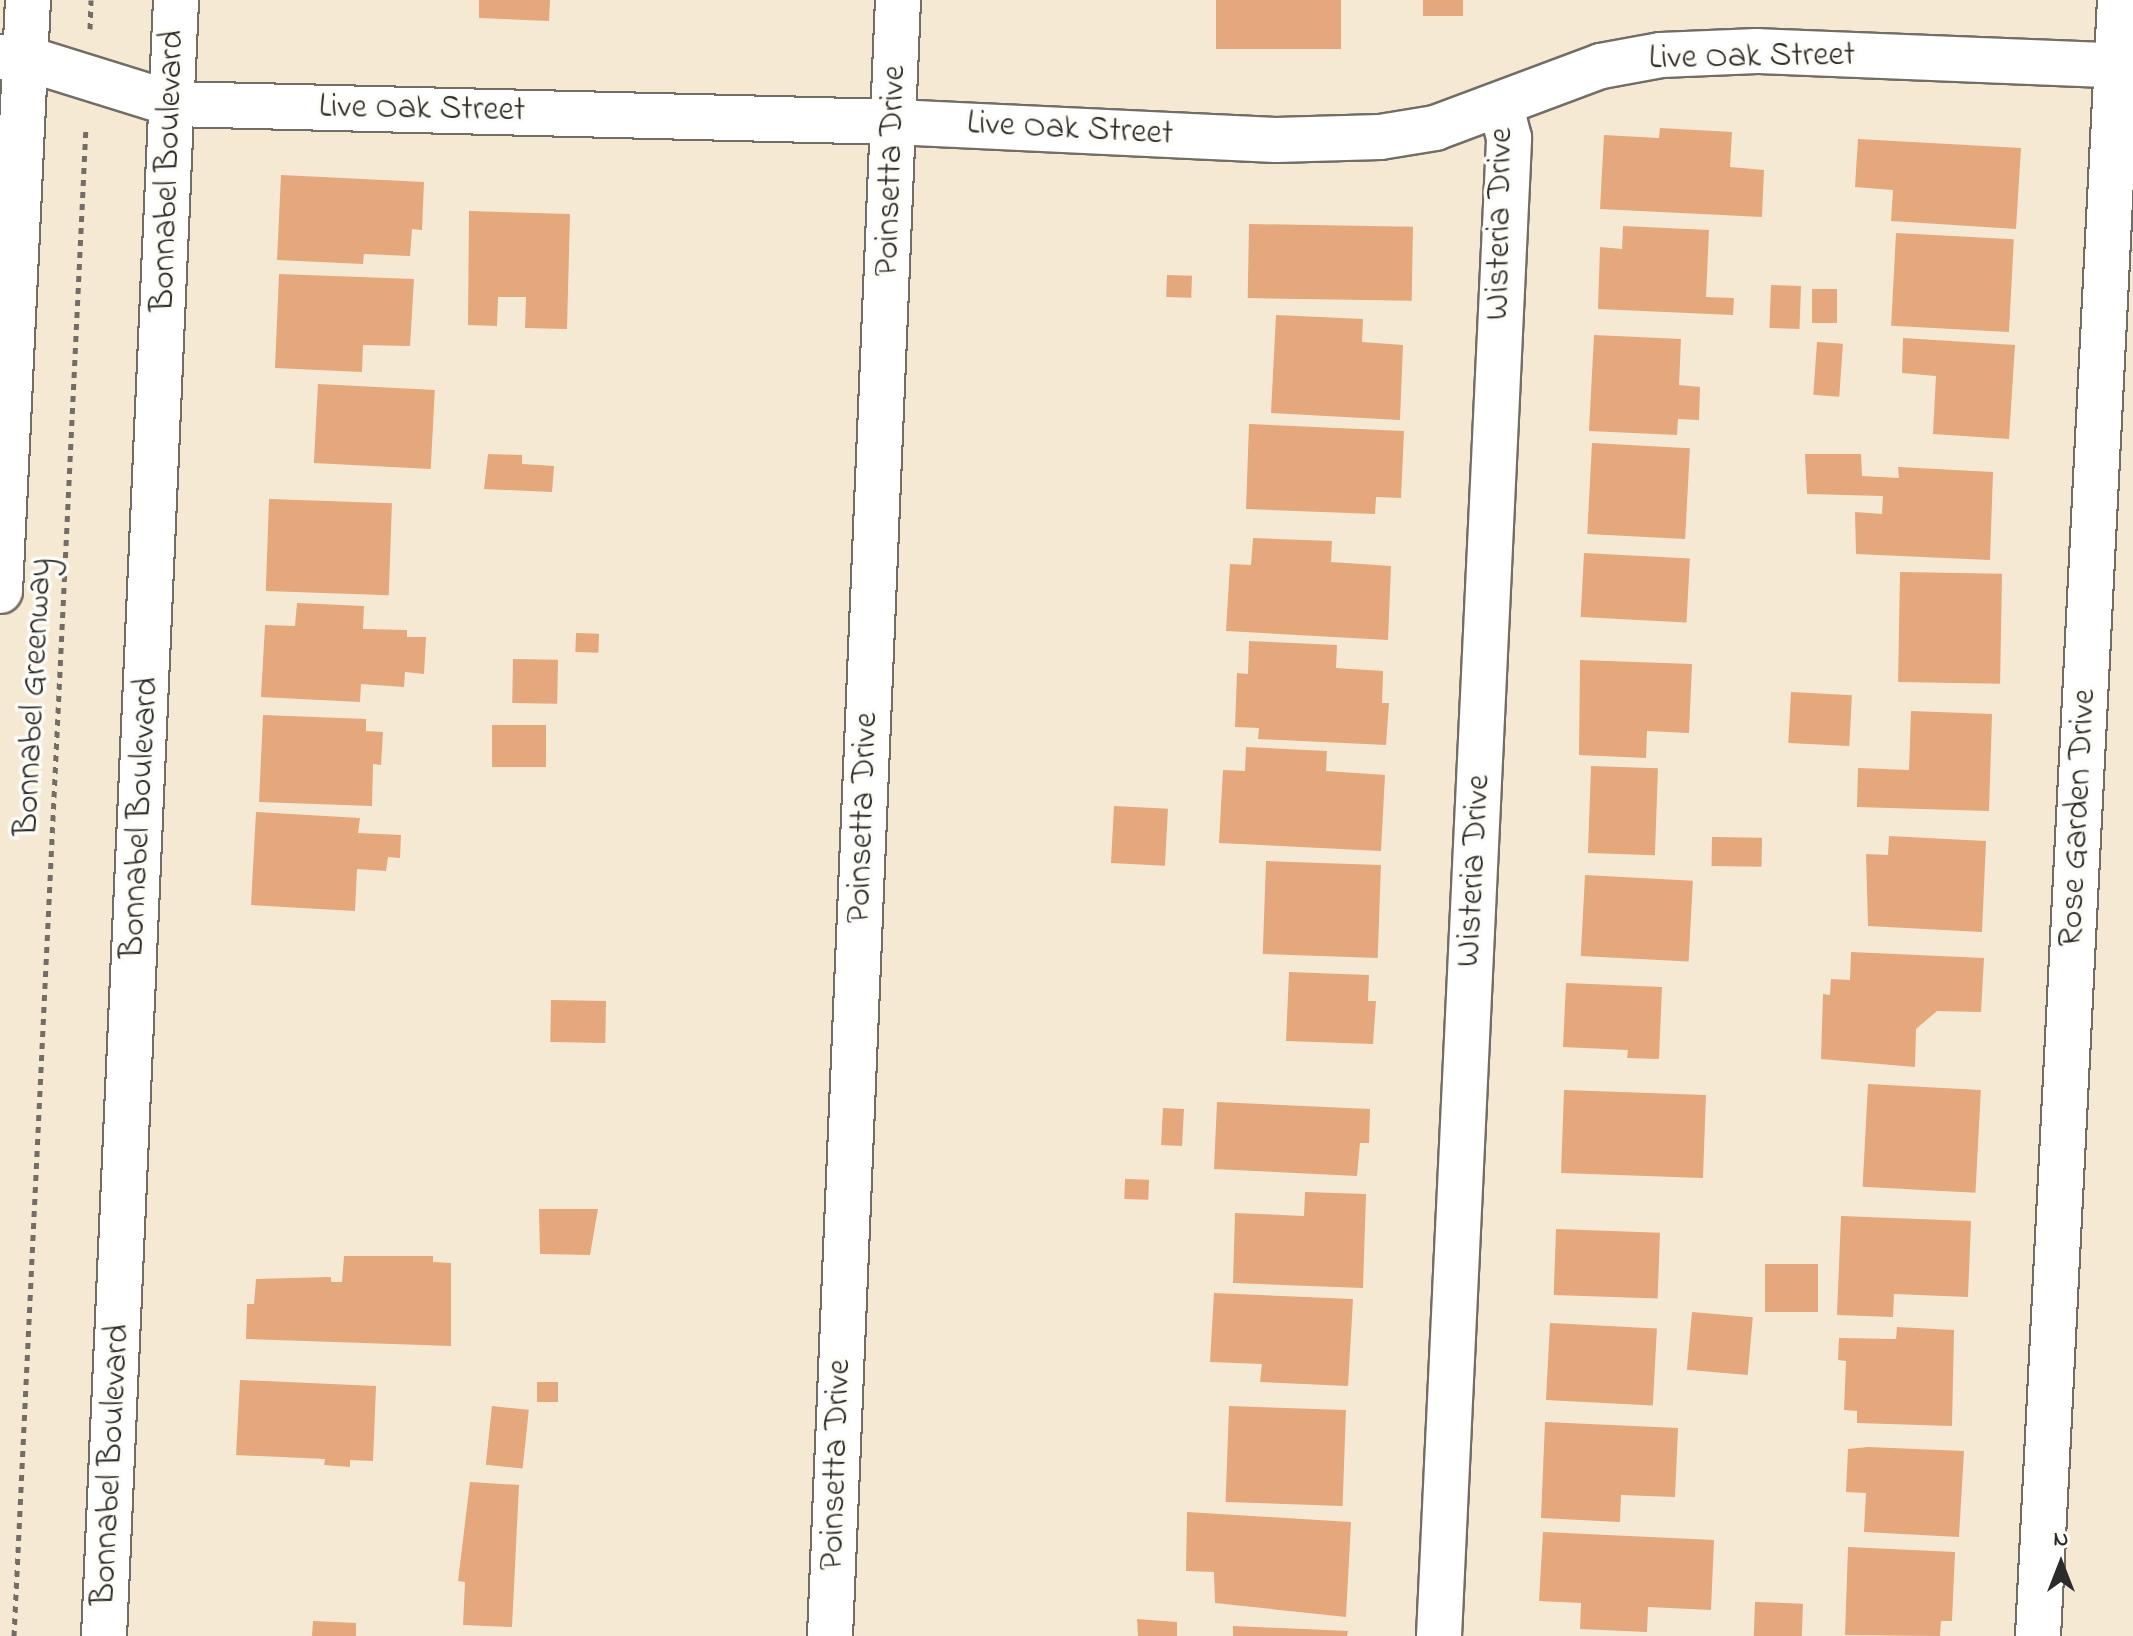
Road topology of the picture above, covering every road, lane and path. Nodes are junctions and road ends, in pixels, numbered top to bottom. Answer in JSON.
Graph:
{"nodes":[{"id":1,"x":28,"y":0,"type":"edge"},
{"id":2,"x":91,"y":0,"type":"edge"},
{"id":3,"x":176,"y":0,"type":"edge"},
{"id":4,"x":898,"y":0,"type":"edge"},
{"id":5,"x":2120,"y":0,"type":"edge"},
{"id":6,"x":13,"y":57,"type":"edge"},
{"id":7,"x":2125,"y":66,"type":"edge"},
{"id":8,"x":88,"y":77,"type":"junction"},
{"id":9,"x":173,"y":104,"type":"junction"},
{"id":10,"x":1501,"y":107,"type":"junction"},
{"id":11,"x":894,"y":122,"type":"junction"},
{"id":12,"x":0,"y":591,"type":"edge"},
{"id":13,"x":14,"y":1636,"type":"edge"},
{"id":14,"x":104,"y":1636,"type":"edge"},
{"id":15,"x":830,"y":1636,"type":"edge"},
{"id":16,"x":1439,"y":1636,"type":"edge"},
{"id":17,"x":2038,"y":1636,"type":"edge"}],
"edges":[{"from":1,"to":6,"type":"street"},
{"from":2,"to":8,"type":"path","name":"Bonnabel Greenway"},
{"from":3,"to":9,"type":"street","name":"Bonnabel Boulevard"},
{"from":4,"to":11,"type":"street","name":"Poinsetta Drive"},
{"from":5,"to":7,"type":"street","name":"Rose Garden Drive"},
{"from":6,"to":8,"type":"street","name":"Live Oak Street"},
{"from":6,"to":12,"type":"street"},
{"from":7,"to":10,"type":"street","name":"Live Oak Street"},
{"from":7,"to":17,"type":"street","name":"Rose Garden Drive"},
{"from":8,"to":9,"type":"street","name":"Live Oak Street"},
{"from":8,"to":13,"type":"path","name":"Bonnabel Greenway"},
{"from":9,"to":11,"type":"street","name":"Live Oak Street"},
{"from":9,"to":14,"type":"street","name":"Bonnabel Boulevard"},
{"from":10,"to":11,"type":"street","name":"Live Oak Street"},
{"from":10,"to":16,"type":"street","name":"Wisteria Drive"},
{"from":11,"to":15,"type":"street","name":"Poinsetta Drive"}]}
